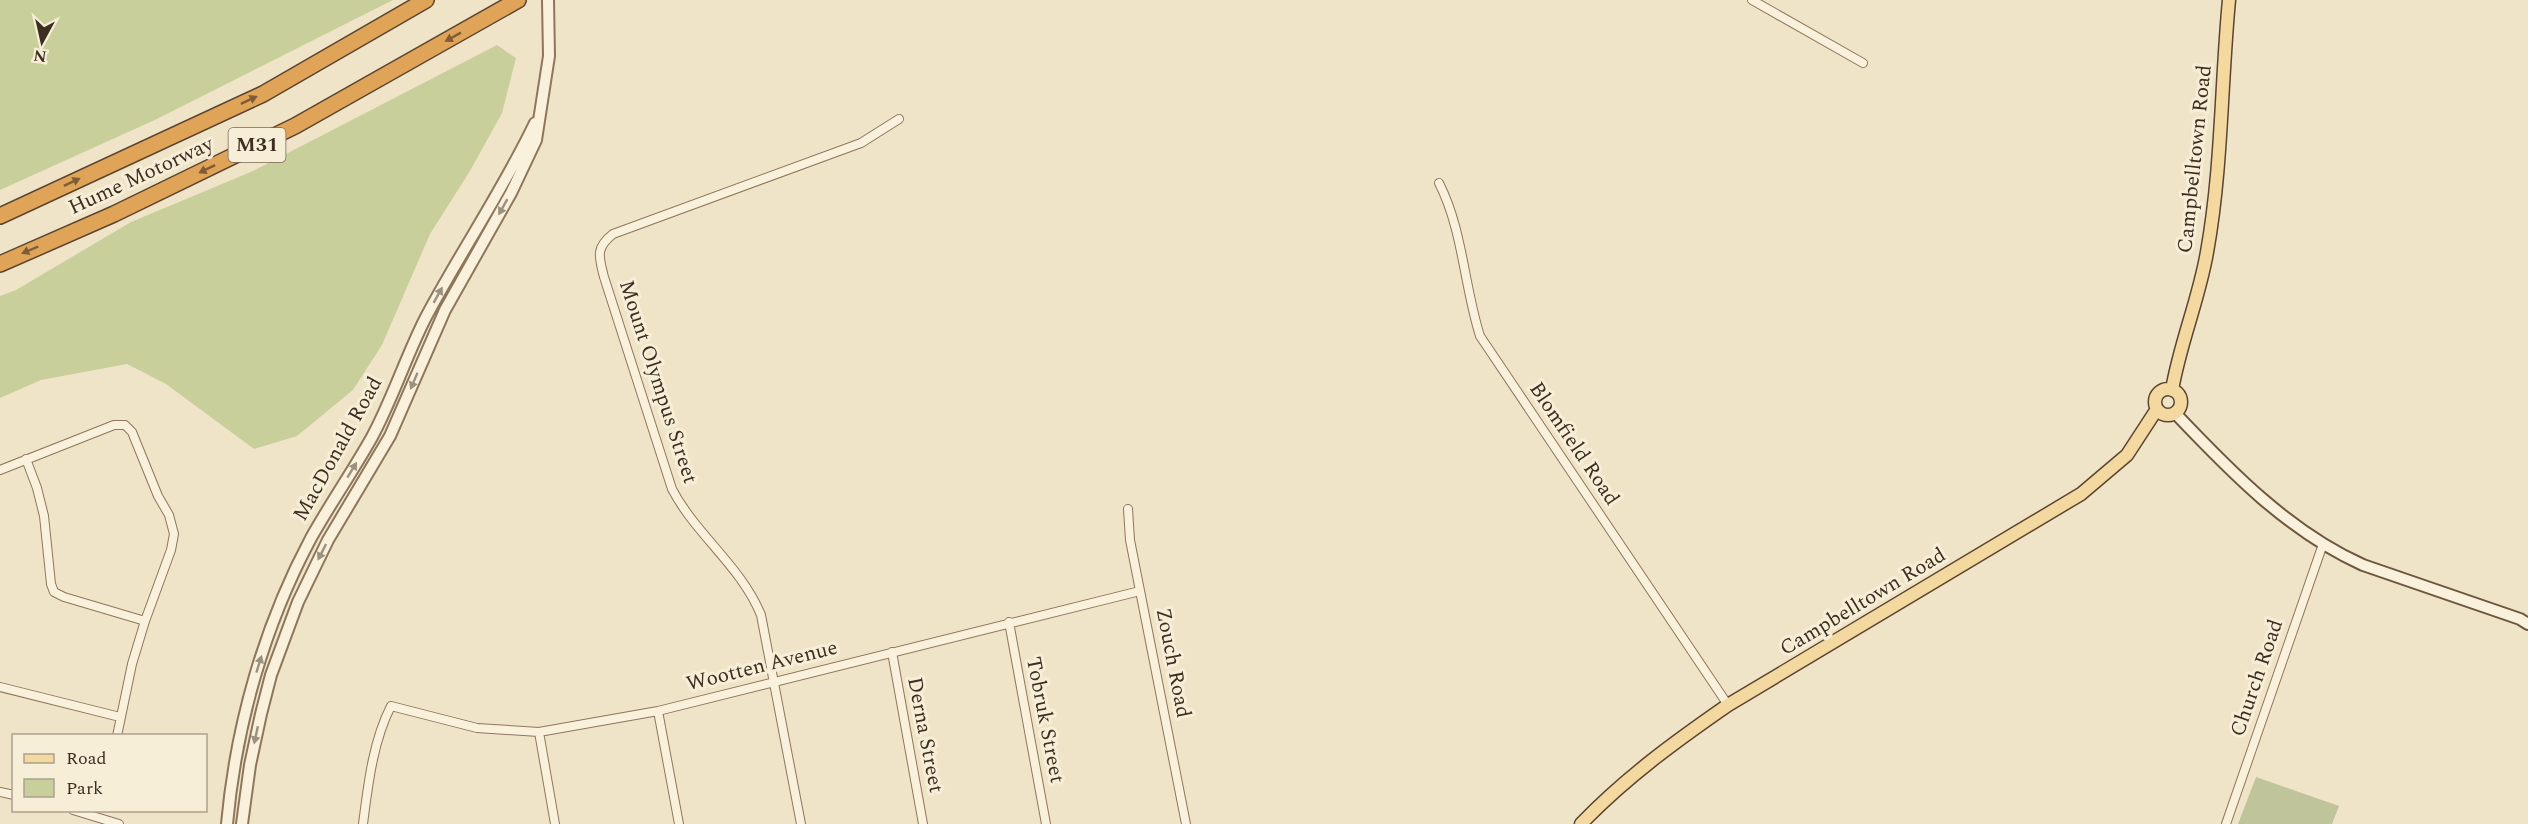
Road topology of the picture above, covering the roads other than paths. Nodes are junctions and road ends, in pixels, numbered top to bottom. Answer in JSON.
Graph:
{"nodes":[{"id":1,"x":426,"y":0,"type":"edge"},
{"id":2,"x":518,"y":0,"type":"edge"},
{"id":3,"x":548,"y":0,"type":"edge"},
{"id":4,"x":1752,"y":0,"type":"edge"},
{"id":5,"x":2229,"y":0,"type":"edge"},
{"id":6,"x":1863,"y":63,"type":"dead end"},
{"id":7,"x":539,"y":114,"type":"junction"},
{"id":8,"x":899,"y":119,"type":"dead end"},
{"id":9,"x":1439,"y":183,"type":"dead end"},
{"id":10,"x":0,"y":216,"type":"edge"},
{"id":11,"x":0,"y":264,"type":"edge"},
{"id":12,"x":2172,"y":390,"type":"junction"},
{"id":13,"x":2157,"y":410,"type":"junction"},
{"id":14,"x":2175,"y":413,"type":"junction"},
{"id":15,"x":26,"y":459,"type":"junction"},
{"id":16,"x":0,"y":470,"type":"edge"},
{"id":17,"x":1128,"y":509,"type":"dead end"},
{"id":18,"x":2323,"y":544,"type":"junction"},
{"id":19,"x":1140,"y":591,"type":"junction"},
{"id":20,"x":145,"y":621,"type":"junction"},
{"id":21,"x":1009,"y":622,"type":"junction"},
{"id":22,"x":2528,"y":624,"type":"edge"},
{"id":23,"x":892,"y":652,"type":"junction"},
{"id":24,"x":775,"y":681,"type":"junction"},
{"id":25,"x":0,"y":687,"type":"edge"},
{"id":26,"x":1728,"y":705,"type":"junction"},
{"id":27,"x":658,"y":711,"type":"junction"},
{"id":28,"x":120,"y":717,"type":"junction"},
{"id":29,"x":539,"y":732,"type":"junction"},
{"id":30,"x":117,"y":734,"type":"edge"},
{"id":31,"x":78,"y":812,"type":"edge"},
{"id":32,"x":106,"y":822,"type":"edge"},
{"id":33,"x":119,"y":824,"type":"edge"},
{"id":34,"x":227,"y":824,"type":"edge"},
{"id":35,"x":242,"y":824,"type":"edge"},
{"id":36,"x":363,"y":824,"type":"edge"},
{"id":37,"x":555,"y":824,"type":"edge"},
{"id":38,"x":679,"y":824,"type":"edge"},
{"id":39,"x":801,"y":824,"type":"edge"},
{"id":40,"x":923,"y":824,"type":"edge"},
{"id":41,"x":1046,"y":824,"type":"edge"},
{"id":42,"x":1186,"y":824,"type":"edge"},
{"id":43,"x":1581,"y":824,"type":"edge"},
{"id":44,"x":2226,"y":824,"type":"edge"}],
"edges":[{"from":10,"to":1,"type":"highway","name":"Hume Motorway","number":"M31","one_way":true},
{"from":2,"to":11,"type":"highway","name":"Hume Motorway","number":"M31","one_way":true},
{"from":3,"to":7,"type":"street","name":"MacDonald Road"},
{"from":4,"to":6,"type":"street"},
{"from":5,"to":12,"type":"main road","name":"Campbelltown Road"},
{"from":34,"to":7,"type":"street","name":"MacDonald Road","one_way":true},
{"from":7,"to":35,"type":"street","name":"MacDonald Road","one_way":true},
{"from":8,"to":24,"type":"street","name":"Mount Olympus Street"},
{"from":9,"to":26,"type":"street","name":"Blomfield Road"},
{"from":12,"to":13,"type":"main road"},
{"from":12,"to":14,"type":"main road"},
{"from":13,"to":14,"type":"main road"},
{"from":13,"to":26,"type":"main road","name":"Campbelltown Road"},
{"from":14,"to":18,"type":"street"},
{"from":15,"to":16,"type":"street"},
{"from":15,"to":20,"type":"street"},
{"from":15,"to":20,"type":"street"},
{"from":17,"to":19,"type":"street","name":"Zouch Road"},
{"from":18,"to":22,"type":"street"},
{"from":18,"to":44,"type":"street","name":"Church Road"},
{"from":19,"to":21,"type":"street","name":"Wootten Avenue"},
{"from":19,"to":42,"type":"street","name":"Zouch Road"},
{"from":20,"to":28,"type":"street"},
{"from":21,"to":23,"type":"street","name":"Wootten Avenue"},
{"from":21,"to":41,"type":"street","name":"Tobruk Street"},
{"from":23,"to":24,"type":"street","name":"Wootten Avenue"},
{"from":23,"to":40,"type":"street","name":"Derna Street"},
{"from":24,"to":27,"type":"street","name":"Wootten Avenue"},
{"from":24,"to":39,"type":"street","name":"Mount Olympus Street"},
{"from":25,"to":28,"type":"street"},
{"from":26,"to":43,"type":"main road","name":"Campbelltown Road"},
{"from":27,"to":29,"type":"street","name":"Wootten Avenue"},
{"from":27,"to":38,"type":"street"},
{"from":28,"to":30,"type":"street"},
{"from":29,"to":36,"type":"street","name":"Wootten Avenue"},
{"from":29,"to":37,"type":"street"},
{"from":31,"to":32,"type":"street"},
{"from":32,"to":33,"type":"street"}]}
